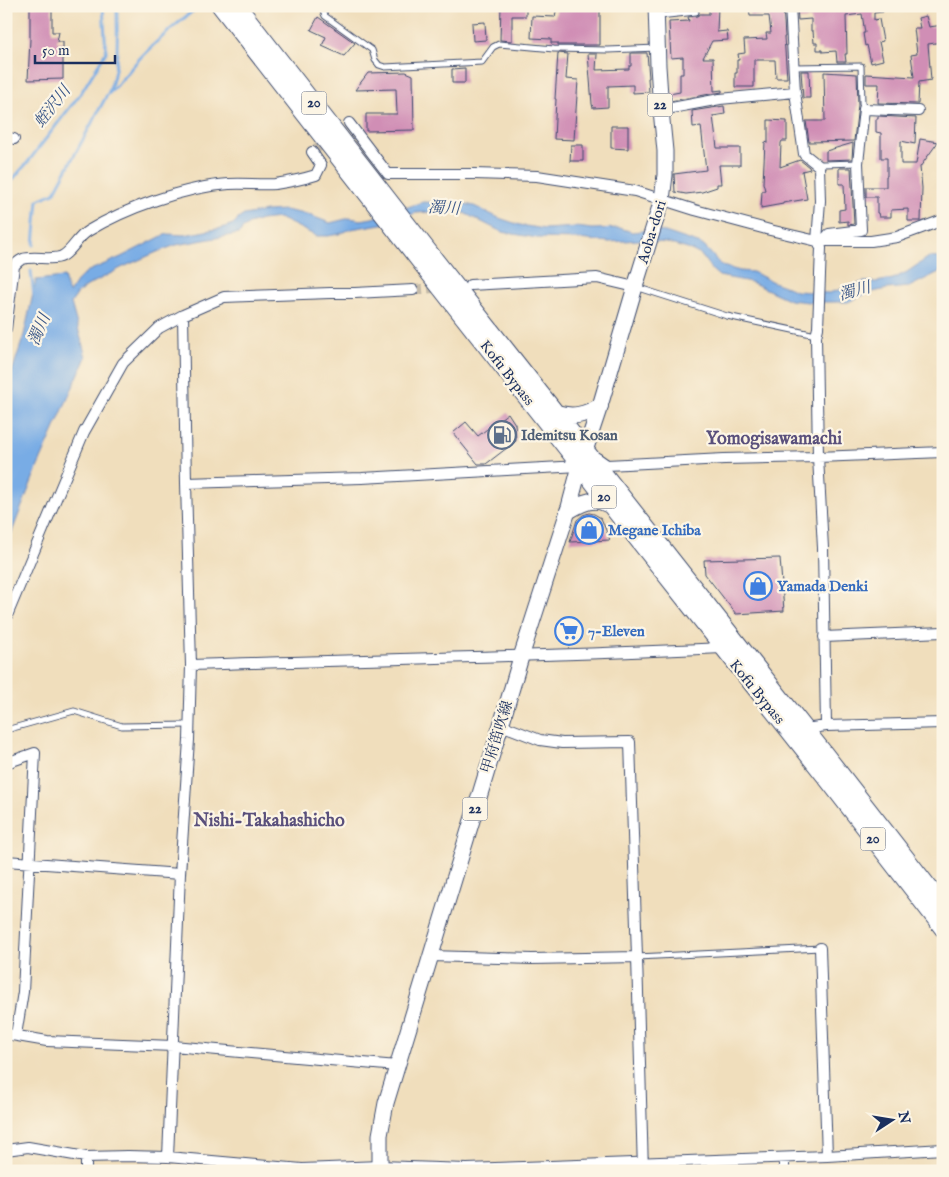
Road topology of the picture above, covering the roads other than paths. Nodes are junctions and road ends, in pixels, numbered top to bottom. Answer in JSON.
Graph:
{"nodes":[{"id":1,"x":220,"y":6,"type":"edge"},
{"id":2,"x":238,"y":6,"type":"edge"},
{"id":3,"x":321,"y":6,"type":"edge"},
{"id":4,"x":790,"y":6,"type":"edge"},
{"id":5,"x":657,"y":12,"type":"edge"},
{"id":6,"x":696,"y":12,"type":"dead end"},
{"id":7,"x":251,"y":34,"type":"junction"},
{"id":8,"x":657,"y":48,"type":"junction"},
{"id":9,"x":794,"y":66,"type":"junction"},
{"id":10,"x":795,"y":92,"type":"junction"},
{"id":11,"x":864,"y":109,"type":"junction"},
{"id":12,"x":661,"y":110,"type":"junction"},
{"id":13,"x":918,"y":111,"type":"dead end"},
{"id":14,"x":349,"y":123,"type":"dead end"},
{"id":15,"x":312,"y":152,"type":"dead end"},
{"id":16,"x":858,"y":163,"type":"junction"},
{"id":17,"x":819,"y":166,"type":"junction"},
{"id":18,"x":662,"y":202,"type":"junction"},
{"id":19,"x":943,"y":220,"type":"edge"},
{"id":20,"x":820,"y":243,"type":"junction"},
{"id":21,"x":636,"y":285,"type":"junction"},
{"id":22,"x":470,"y":286,"type":"dead end"},
{"id":23,"x":413,"y":290,"type":"tunnel mouth"},
{"id":24,"x":183,"y":315,"type":"junction"},
{"id":25,"x":6,"y":329,"type":"edge"},
{"id":26,"x":817,"y":332,"type":"junction"},
{"id":27,"x":600,"y":406,"type":"junction"},
{"id":28,"x":556,"y":412,"type":"junction"},
{"id":29,"x":586,"y":450,"type":"junction"},
{"id":30,"x":943,"y":452,"type":"edge"},
{"id":31,"x":818,"y":457,"type":"junction"},
{"id":32,"x":580,"y":466,"type":"junction"},
{"id":33,"x":186,"y":483,"type":"junction"},
{"id":34,"x":610,"y":505,"type":"junction"},
{"id":35,"x":568,"y":511,"type":"junction"},
{"id":36,"x":6,"y":618,"type":"edge"},
{"id":37,"x":943,"y":632,"type":"edge"},
{"id":38,"x":824,"y":637,"type":"junction"},
{"id":39,"x":722,"y":648,"type":"junction"},
{"id":40,"x":521,"y":657,"type":"junction"},
{"id":41,"x":191,"y":665,"type":"junction"},
{"id":42,"x":943,"y":723,"type":"edge"},
{"id":43,"x":190,"y":725,"type":"junction"},
{"id":44,"x":501,"y":725,"type":"junction"},
{"id":45,"x":826,"y":726,"type":"junction"},
{"id":46,"x":6,"y":730,"type":"edge"},
{"id":47,"x":801,"y":731,"type":"junction"},
{"id":48,"x":6,"y":763,"type":"edge"},
{"id":49,"x":6,"y":861,"type":"edge"},
{"id":50,"x":30,"y":862,"type":"junction"},
{"id":51,"x":180,"y":874,"type":"junction"},
{"id":52,"x":943,"y":906,"type":"edge"},
{"id":53,"x":943,"y":929,"type":"edge"},
{"id":54,"x":820,"y":948,"type":"joint"},
{"id":55,"x":430,"y":956,"type":"junction"},
{"id":56,"x":638,"y":957,"type":"junction"},
{"id":57,"x":11,"y":1034,"type":"edge"},
{"id":58,"x":173,"y":1046,"type":"junction"},
{"id":59,"x":397,"y":1066,"type":"junction"},
{"id":60,"x":943,"y":1149,"type":"edge"},
{"id":61,"x":6,"y":1150,"type":"edge"},
{"id":62,"x":827,"y":1156,"type":"junction"},
{"id":63,"x":86,"y":1157,"type":"junction"},
{"id":64,"x":168,"y":1157,"type":"junction"},
{"id":65,"x":784,"y":1158,"type":"junction"},
{"id":66,"x":643,"y":1167,"type":"edge"},
{"id":67,"x":380,"y":1168,"type":"edge"},
{"id":68,"x":585,"y":1168,"type":"edge"},
{"id":69,"x":302,"y":1170,"type":"edge"},
{"id":70,"x":86,"y":1171,"type":"edge"},
{"id":71,"x":784,"y":1171,"type":"edge"}],
"edges":[{"from":1,"to":7,"type":"highway","name":"Kofu Bypass","number":"20"},
{"from":2,"to":7,"type":"highway","name":"Kofu Bypass","number":"20"},
{"from":3,"to":8,"type":"lane"},
{"from":4,"to":9,"type":"street"},
{"from":5,"to":6,"type":"lane"},
{"from":5,"to":8,"type":"main road","name":"Aoba-dori","number":"22"},
{"from":7,"to":28,"type":"highway","name":"Kofu Bypass","number":"20"},
{"from":7,"to":32,"type":"highway","name":"Kofu Bypass","number":"20"},
{"from":8,"to":12,"type":"main road","name":"Aoba-dori","number":"22"},
{"from":9,"to":10,"type":"street"},
{"from":9,"to":11,"type":"lane"},
{"from":10,"to":12,"type":"street"},
{"from":10,"to":17,"type":"street"},
{"from":11,"to":13,"type":"street"},
{"from":11,"to":16,"type":"street"},
{"from":12,"to":18,"type":"main road","name":"Aoba-dori","number":"22"},
{"from":14,"to":18,"type":"street"},
{"from":15,"to":25,"type":"street"},
{"from":16,"to":17,"type":"lane"},
{"from":16,"to":20,"type":"street"},
{"from":17,"to":20,"type":"street"},
{"from":18,"to":20,"type":"street"},
{"from":18,"to":21,"type":"main road","name":"Aoba-dori","number":"22"},
{"from":19,"to":20,"type":"street"},
{"from":20,"to":26,"type":"street"},
{"from":21,"to":22,"type":"street"},
{"from":21,"to":26,"type":"lane"},
{"from":21,"to":27,"type":"main road","name":"Aoba-dori","number":"22"},
{"from":23,"to":24,"type":"street"},
{"from":24,"to":33,"type":"street"},
{"from":24,"to":36,"type":"street"},
{"from":26,"to":31,"type":"street"},
{"from":27,"to":28,"type":"highway"},
{"from":27,"to":29,"type":"main road","name":"Aoba-dori","number":"22"},
{"from":28,"to":29,"type":"highway","name":"Kofu Bypass","number":"20"},
{"from":29,"to":31,"type":"street"},
{"from":29,"to":32,"type":"main road","name":"甲府笛吹線","number":"22"},
{"from":29,"to":47,"type":"highway","name":"Kofu Bypass","number":"20"},
{"from":30,"to":31,"type":"street"},
{"from":31,"to":38,"type":"street"},
{"from":32,"to":33,"type":"street"},
{"from":32,"to":34,"type":"highway","name":"Kofu Bypass","number":"20"},
{"from":32,"to":35,"type":"main road","name":"甲府笛吹線","number":"22"},
{"from":33,"to":41,"type":"street"},
{"from":34,"to":35,"type":"highway"},
{"from":34,"to":39,"type":"highway","name":"Kofu Bypass","number":"20"},
{"from":35,"to":40,"type":"main road","name":"甲府笛吹線","number":"22"},
{"from":37,"to":38,"type":"street"},
{"from":38,"to":45,"type":"street"},
{"from":39,"to":40,"type":"street"},
{"from":39,"to":47,"type":"highway","name":"Kofu Bypass","number":"20"},
{"from":40,"to":41,"type":"street"},
{"from":40,"to":44,"type":"main road","name":"甲府笛吹線","number":"22"},
{"from":41,"to":43,"type":"street"},
{"from":42,"to":45,"type":"street"},
{"from":43,"to":46,"type":"lane"},
{"from":43,"to":51,"type":"street"},
{"from":44,"to":55,"type":"main road","name":"甲府笛吹線","number":"22"},
{"from":44,"to":56,"type":"street"},
{"from":45,"to":47,"type":"street"},
{"from":47,"to":52,"type":"highway","name":"Kofu Bypass","number":"20"},
{"from":47,"to":53,"type":"highway","name":"Kofu Bypass","number":"20"},
{"from":48,"to":50,"type":"street"},
{"from":49,"to":50,"type":"street"},
{"from":50,"to":51,"type":"street"},
{"from":50,"to":57,"type":"street"},
{"from":51,"to":58,"type":"street"},
{"from":54,"to":56,"type":"lane"},
{"from":54,"to":62,"type":"street"},
{"from":55,"to":56,"type":"street"},
{"from":55,"to":59,"type":"main road","name":"甲府笛吹線","number":"22"},
{"from":56,"to":66,"type":"street"},
{"from":57,"to":58,"type":"street"},
{"from":58,"to":59,"type":"street"},
{"from":58,"to":64,"type":"street"},
{"from":59,"to":67,"type":"main road","name":"甲府笛吹線","number":"22"},
{"from":60,"to":62,"type":"street"},
{"from":61,"to":63,"type":"street"},
{"from":62,"to":65,"type":"street"},
{"from":63,"to":64,"type":"street"},
{"from":63,"to":70,"type":"street"},
{"from":64,"to":69,"type":"street"},
{"from":65,"to":66,"type":"street"},
{"from":65,"to":71,"type":"street"},
{"from":66,"to":68,"type":"street"},
{"from":67,"to":68,"type":"street"},
{"from":67,"to":69,"type":"street"}]}
